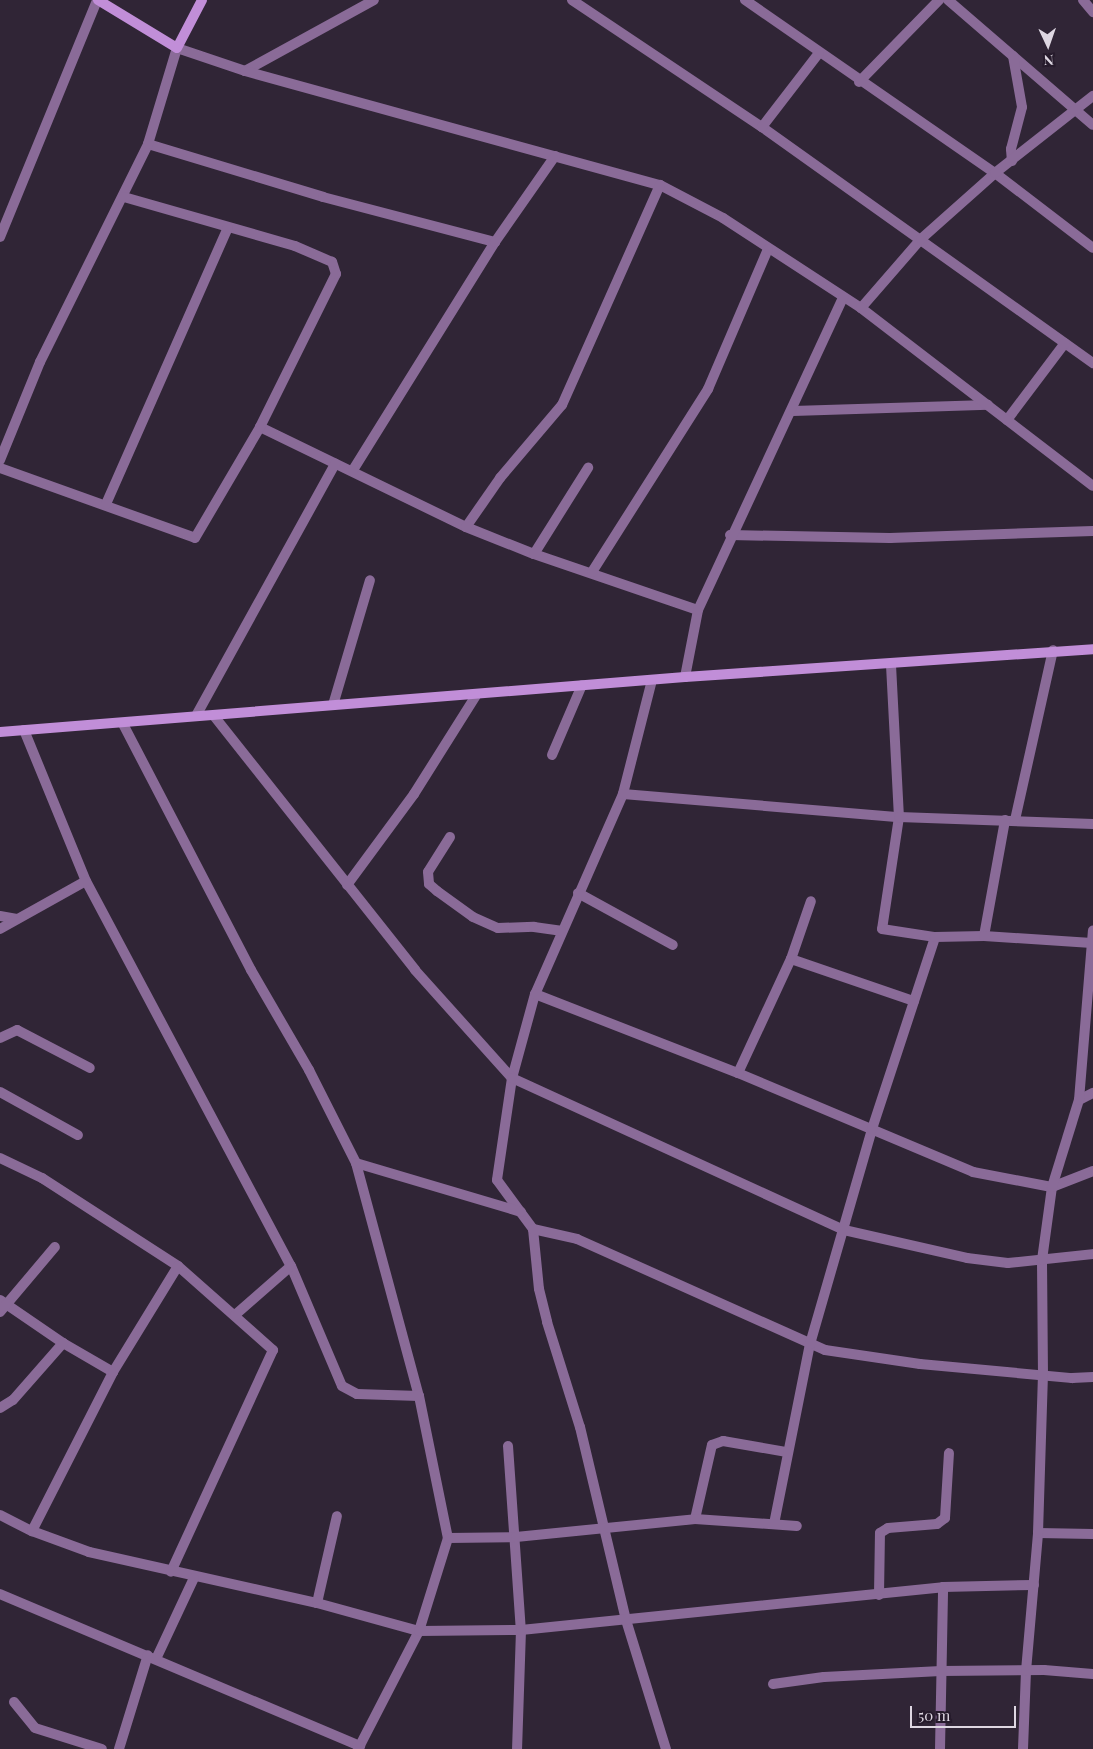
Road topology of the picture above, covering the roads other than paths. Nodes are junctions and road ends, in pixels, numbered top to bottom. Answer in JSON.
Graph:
{"nodes":[{"id":1,"x":97,"y":0,"type":"edge"},
{"id":2,"x":202,"y":0,"type":"edge"},
{"id":3,"x":374,"y":0,"type":"edge"},
{"id":4,"x":572,"y":0,"type":"edge"},
{"id":5,"x":745,"y":0,"type":"edge"},
{"id":6,"x":937,"y":0,"type":"edge"},
{"id":7,"x":948,"y":0,"type":"edge"},
{"id":8,"x":178,"y":48,"type":"junction"},
{"id":9,"x":819,"y":53,"type":"junction"},
{"id":10,"x":1013,"y":56,"type":"junction"},
{"id":11,"x":245,"y":71,"type":"junction"},
{"id":12,"x":859,"y":82,"type":"junction"},
{"id":13,"x":1093,"y":96,"type":"edge"},
{"id":14,"x":1075,"y":110,"type":"junction"},
{"id":15,"x":1093,"y":125,"type":"edge"},
{"id":16,"x":762,"y":127,"type":"junction"},
{"id":17,"x":148,"y":144,"type":"junction"},
{"id":18,"x":555,"y":156,"type":"junction"},
{"id":19,"x":1012,"y":161,"type":"junction"},
{"id":20,"x":995,"y":173,"type":"junction"},
{"id":21,"x":660,"y":185,"type":"junction"},
{"id":22,"x":124,"y":197,"type":"junction"},
{"id":23,"x":228,"y":228,"type":"junction"},
{"id":24,"x":0,"y":236,"type":"edge"},
{"id":25,"x":921,"y":239,"type":"junction"},
{"id":26,"x":495,"y":242,"type":"junction"},
{"id":27,"x":1093,"y":248,"type":"edge"},
{"id":28,"x":768,"y":249,"type":"junction"},
{"id":29,"x":843,"y":297,"type":"junction"},
{"id":30,"x":861,"y":308,"type":"junction"},
{"id":31,"x":1065,"y":343,"type":"junction"},
{"id":32,"x":1093,"y":363,"type":"edge"},
{"id":33,"x":988,"y":406,"type":"junction"},
{"id":34,"x":792,"y":411,"type":"junction"},
{"id":35,"x":1007,"y":420,"type":"junction"},
{"id":36,"x":260,"y":428,"type":"junction"},
{"id":37,"x":0,"y":460,"type":"edge"},
{"id":38,"x":335,"y":464,"type":"junction"},
{"id":39,"x":0,"y":468,"type":"edge"},
{"id":40,"x":588,"y":468,"type":"dead end"},
{"id":41,"x":353,"y":470,"type":"junction"},
{"id":42,"x":1093,"y":486,"type":"edge"},
{"id":43,"x":106,"y":504,"type":"junction"},
{"id":44,"x":466,"y":526,"type":"junction"},
{"id":45,"x":1093,"y":531,"type":"edge"},
{"id":46,"x":730,"y":535,"type":"junction"},
{"id":47,"x":534,"y":554,"type":"junction"},
{"id":48,"x":592,"y":572,"type":"junction"},
{"id":49,"x":370,"y":580,"type":"dead end"},
{"id":50,"x":698,"y":610,"type":"junction"},
{"id":51,"x":1093,"y":648,"type":"edge"},
{"id":52,"x":1053,"y":650,"type":"junction"},
{"id":53,"x":891,"y":665,"type":"junction"},
{"id":54,"x":685,"y":676,"type":"junction"},
{"id":55,"x":652,"y":680,"type":"junction"},
{"id":56,"x":582,"y":684,"type":"junction"},
{"id":57,"x":477,"y":694,"type":"junction"},
{"id":58,"x":333,"y":705,"type":"junction"},
{"id":59,"x":197,"y":714,"type":"junction"},
{"id":60,"x":214,"y":716,"type":"junction"},
{"id":61,"x":123,"y":724,"type":"junction"},
{"id":62,"x":24,"y":730,"type":"junction"},
{"id":63,"x":0,"y":732,"type":"edge"},
{"id":64,"x":552,"y":755,"type":"dead end"},
{"id":65,"x":623,"y":794,"type":"junction"},
{"id":66,"x":899,"y":817,"type":"junction"},
{"id":67,"x":1010,"y":820,"type":"junction"},
{"id":68,"x":1093,"y":824,"type":"edge"},
{"id":69,"x":450,"y":837,"type":"dead end"},
{"id":70,"x":86,"y":881,"type":"junction"},
{"id":71,"x":347,"y":885,"type":"junction"},
{"id":72,"x":578,"y":893,"type":"junction"},
{"id":73,"x":811,"y":901,"type":"dead end"},
{"id":74,"x":0,"y":916,"type":"edge"},
{"id":75,"x":17,"y":919,"type":"junction"},
{"id":76,"x":0,"y":929,"type":"edge"},
{"id":77,"x":561,"y":931,"type":"junction"},
{"id":78,"x":1093,"y":931,"type":"edge"},
{"id":79,"x":984,"y":936,"type":"junction"},
{"id":80,"x":936,"y":937,"type":"junction"},
{"id":81,"x":1092,"y":944,"type":"junction"},
{"id":82,"x":673,"y":945,"type":"dead end"},
{"id":83,"x":790,"y":960,"type":"junction"},
{"id":84,"x":535,"y":994,"type":"junction"},
{"id":85,"x":914,"y":1001,"type":"junction"},
{"id":86,"x":0,"y":1038,"type":"edge"},
{"id":87,"x":90,"y":1068,"type":"dead end"},
{"id":88,"x":738,"y":1073,"type":"junction"},
{"id":89,"x":512,"y":1078,"type":"junction"},
{"id":90,"x":0,"y":1092,"type":"edge"},
{"id":91,"x":1093,"y":1092,"type":"edge"},
{"id":92,"x":1079,"y":1100,"type":"junction"},
{"id":93,"x":872,"y":1129,"type":"junction"},
{"id":94,"x":78,"y":1135,"type":"dead end"},
{"id":95,"x":0,"y":1158,"type":"edge"},
{"id":96,"x":356,"y":1163,"type":"junction"},
{"id":97,"x":1093,"y":1170,"type":"edge"},
{"id":98,"x":1052,"y":1187,"type":"junction"},
{"id":99,"x":521,"y":1212,"type":"junction"},
{"id":100,"x":533,"y":1229,"type":"junction"},
{"id":101,"x":844,"y":1230,"type":"junction"},
{"id":102,"x":55,"y":1247,"type":"dead end"},
{"id":103,"x":1093,"y":1254,"type":"edge"},
{"id":104,"x":1042,"y":1260,"type":"junction"},
{"id":105,"x":178,"y":1266,"type":"junction"},
{"id":106,"x":291,"y":1266,"type":"junction"},
{"id":107,"x":2,"y":1306,"type":"edge"},
{"id":108,"x":234,"y":1315,"type":"junction"},
{"id":109,"x":63,"y":1343,"type":"junction"},
{"id":110,"x":810,"y":1344,"type":"junction"},
{"id":111,"x":113,"y":1372,"type":"junction"},
{"id":112,"x":1043,"y":1376,"type":"junction"},
{"id":113,"x":1093,"y":1377,"type":"edge"},
{"id":114,"x":419,"y":1396,"type":"junction"},
{"id":115,"x":0,"y":1408,"type":"edge"},
{"id":116,"x":508,"y":1446,"type":"dead end"},
{"id":117,"x":787,"y":1452,"type":"junction"},
{"id":118,"x":949,"y":1453,"type":"dead end"},
{"id":119,"x":0,"y":1515,"type":"edge"},
{"id":120,"x":337,"y":1516,"type":"dead end"},
{"id":121,"x":695,"y":1519,"type":"junction"},
{"id":122,"x":774,"y":1524,"type":"junction"},
{"id":123,"x":797,"y":1526,"type":"dead end"},
{"id":124,"x":605,"y":1528,"type":"junction"},
{"id":125,"x":32,"y":1531,"type":"junction"},
{"id":126,"x":1038,"y":1533,"type":"junction"},
{"id":127,"x":1093,"y":1534,"type":"edge"},
{"id":128,"x":516,"y":1537,"type":"junction"},
{"id":129,"x":448,"y":1538,"type":"junction"},
{"id":130,"x":171,"y":1572,"type":"junction"},
{"id":131,"x":194,"y":1578,"type":"junction"},
{"id":132,"x":1034,"y":1585,"type":"junction"},
{"id":133,"x":943,"y":1588,"type":"junction"},
{"id":134,"x":0,"y":1594,"type":"edge"},
{"id":135,"x":879,"y":1595,"type":"junction"},
{"id":136,"x":316,"y":1603,"type":"junction"},
{"id":137,"x":626,"y":1620,"type":"junction"},
{"id":138,"x":521,"y":1630,"type":"junction"},
{"id":139,"x":419,"y":1631,"type":"junction"},
{"id":140,"x":152,"y":1657,"type":"junction"},
{"id":141,"x":941,"y":1672,"type":"junction"},
{"id":142,"x":1026,"y":1672,"type":"junction"},
{"id":143,"x":1093,"y":1674,"type":"edge"},
{"id":144,"x":773,"y":1684,"type":"dead end"},
{"id":145,"x":14,"y":1702,"type":"dead end"},
{"id":146,"x":359,"y":1747,"type":"edge"},
{"id":147,"x":102,"y":1749,"type":"edge"},
{"id":148,"x":119,"y":1749,"type":"edge"},
{"id":149,"x":517,"y":1749,"type":"edge"},
{"id":150,"x":666,"y":1749,"type":"edge"},
{"id":151,"x":940,"y":1749,"type":"edge"},
{"id":152,"x":1023,"y":1749,"type":"edge"}],
"edges":[{"from":1,"to":8,"type":"street"},
{"from":1,"to":24,"type":"street"},
{"from":2,"to":8,"type":"street"},
{"from":3,"to":11,"type":"street"},
{"from":4,"to":16,"type":"street"},
{"from":5,"to":9,"type":"street"},
{"from":6,"to":12,"type":"street"},
{"from":7,"to":10,"type":"street"},
{"from":8,"to":11,"type":"street"},
{"from":8,"to":17,"type":"street"},
{"from":9,"to":12,"type":"street"},
{"from":9,"to":16,"type":"street"},
{"from":10,"to":14,"type":"street"},
{"from":10,"to":19,"type":"street"},
{"from":11,"to":18,"type":"street"},
{"from":12,"to":20,"type":"street"},
{"from":13,"to":14,"type":"street"},
{"from":14,"to":15,"type":"street"},
{"from":14,"to":19,"type":"street"},
{"from":16,"to":25,"type":"street"},
{"from":17,"to":22,"type":"street"},
{"from":17,"to":26,"type":"street"},
{"from":18,"to":21,"type":"street"},
{"from":18,"to":26,"type":"street"},
{"from":19,"to":20,"type":"street"},
{"from":20,"to":25,"type":"street"},
{"from":20,"to":27,"type":"street"},
{"from":21,"to":28,"type":"street"},
{"from":21,"to":44,"type":"street"},
{"from":22,"to":23,"type":"street"},
{"from":22,"to":37,"type":"street"},
{"from":23,"to":36,"type":"street"},
{"from":23,"to":43,"type":"street"},
{"from":25,"to":30,"type":"street"},
{"from":25,"to":31,"type":"street"},
{"from":26,"to":41,"type":"street"},
{"from":28,"to":29,"type":"street"},
{"from":28,"to":48,"type":"street"},
{"from":29,"to":30,"type":"street"},
{"from":29,"to":34,"type":"street"},
{"from":30,"to":33,"type":"street"},
{"from":31,"to":32,"type":"street"},
{"from":31,"to":35,"type":"street"},
{"from":33,"to":34,"type":"street"},
{"from":33,"to":35,"type":"street"},
{"from":34,"to":46,"type":"street"},
{"from":35,"to":42,"type":"street"},
{"from":36,"to":38,"type":"street"},
{"from":36,"to":43,"type":"street"},
{"from":38,"to":41,"type":"street"},
{"from":38,"to":59,"type":"street"},
{"from":39,"to":43,"type":"street"},
{"from":40,"to":47,"type":"street"},
{"from":41,"to":44,"type":"street"},
{"from":44,"to":47,"type":"street"},
{"from":45,"to":46,"type":"street"},
{"from":46,"to":50,"type":"street"},
{"from":47,"to":48,"type":"street"},
{"from":48,"to":50,"type":"street"},
{"from":49,"to":58,"type":"street"},
{"from":50,"to":54,"type":"street"},
{"from":51,"to":52,"type":"street"},
{"from":52,"to":53,"type":"street"},
{"from":52,"to":67,"type":"street"},
{"from":53,"to":54,"type":"street"},
{"from":53,"to":66,"type":"street"},
{"from":54,"to":55,"type":"street"},
{"from":55,"to":56,"type":"street"},
{"from":55,"to":65,"type":"street"},
{"from":56,"to":57,"type":"street"},
{"from":56,"to":64,"type":"street"},
{"from":57,"to":58,"type":"street"},
{"from":57,"to":71,"type":"street"},
{"from":58,"to":60,"type":"street"},
{"from":59,"to":60,"type":"street"},
{"from":59,"to":61,"type":"street"},
{"from":60,"to":71,"type":"street"},
{"from":61,"to":62,"type":"street"},
{"from":61,"to":96,"type":"street"},
{"from":62,"to":63,"type":"street"},
{"from":62,"to":70,"type":"street"},
{"from":65,"to":66,"type":"street"},
{"from":65,"to":72,"type":"street"},
{"from":66,"to":67,"type":"street"},
{"from":66,"to":80,"type":"street"},
{"from":67,"to":68,"type":"street"},
{"from":67,"to":79,"type":"street"},
{"from":69,"to":77,"type":"street"},
{"from":70,"to":75,"type":"street"},
{"from":70,"to":106,"type":"street"},
{"from":71,"to":89,"type":"street"},
{"from":72,"to":77,"type":"street"},
{"from":72,"to":82,"type":"street"},
{"from":73,"to":83,"type":"street"},
{"from":74,"to":75,"type":"street"},
{"from":75,"to":76,"type":"street"},
{"from":77,"to":84,"type":"street"},
{"from":78,"to":81,"type":"street"},
{"from":79,"to":80,"type":"street"},
{"from":79,"to":81,"type":"street"},
{"from":80,"to":85,"type":"street"},
{"from":81,"to":92,"type":"street"},
{"from":83,"to":85,"type":"street"},
{"from":83,"to":88,"type":"street"},
{"from":84,"to":88,"type":"street"},
{"from":84,"to":89,"type":"street"},
{"from":85,"to":93,"type":"street"},
{"from":86,"to":87,"type":"street"},
{"from":88,"to":93,"type":"street"},
{"from":89,"to":99,"type":"street"},
{"from":89,"to":101,"type":"street"},
{"from":90,"to":94,"type":"street"},
{"from":91,"to":92,"type":"street"},
{"from":92,"to":98,"type":"street"},
{"from":93,"to":98,"type":"street"},
{"from":93,"to":101,"type":"street"},
{"from":95,"to":105,"type":"street"},
{"from":96,"to":99,"type":"street"},
{"from":96,"to":114,"type":"street"},
{"from":97,"to":98,"type":"street"},
{"from":98,"to":104,"type":"street"},
{"from":99,"to":100,"type":"street"},
{"from":100,"to":110,"type":"street"},
{"from":100,"to":124,"type":"street"},
{"from":101,"to":104,"type":"street"},
{"from":101,"to":110,"type":"street"},
{"from":102,"to":107,"type":"street"},
{"from":103,"to":104,"type":"street"},
{"from":104,"to":112,"type":"street"},
{"from":105,"to":108,"type":"street"},
{"from":105,"to":111,"type":"street"},
{"from":106,"to":108,"type":"street"},
{"from":106,"to":114,"type":"street"},
{"from":107,"to":109,"type":"street"},
{"from":108,"to":130,"type":"street"},
{"from":109,"to":111,"type":"street"},
{"from":109,"to":115,"type":"street"},
{"from":110,"to":112,"type":"street"},
{"from":110,"to":117,"type":"street"},
{"from":111,"to":125,"type":"street"},
{"from":112,"to":113,"type":"street"},
{"from":112,"to":126,"type":"street"},
{"from":114,"to":129,"type":"street"},
{"from":116,"to":128,"type":"street"},
{"from":117,"to":121,"type":"street"},
{"from":117,"to":122,"type":"street"},
{"from":118,"to":135,"type":"street"},
{"from":119,"to":125,"type":"street"},
{"from":120,"to":136,"type":"street"},
{"from":121,"to":122,"type":"street"},
{"from":121,"to":124,"type":"street"},
{"from":122,"to":123,"type":"street"},
{"from":124,"to":128,"type":"street"},
{"from":124,"to":137,"type":"street"},
{"from":125,"to":130,"type":"street"},
{"from":126,"to":127,"type":"street"},
{"from":126,"to":132,"type":"street"},
{"from":128,"to":129,"type":"street"},
{"from":128,"to":138,"type":"street"},
{"from":129,"to":139,"type":"street"},
{"from":130,"to":131,"type":"street"},
{"from":131,"to":136,"type":"street"},
{"from":131,"to":140,"type":"street"},
{"from":132,"to":133,"type":"street"},
{"from":132,"to":142,"type":"street"},
{"from":133,"to":135,"type":"street"},
{"from":133,"to":141,"type":"street"},
{"from":134,"to":140,"type":"street"},
{"from":135,"to":137,"type":"street"},
{"from":136,"to":139,"type":"street"},
{"from":137,"to":138,"type":"street"},
{"from":137,"to":150,"type":"street"},
{"from":138,"to":139,"type":"street"},
{"from":138,"to":149,"type":"street"},
{"from":139,"to":146,"type":"street"},
{"from":140,"to":146,"type":"street"},
{"from":140,"to":148,"type":"street"},
{"from":141,"to":142,"type":"street"},
{"from":141,"to":144,"type":"street"},
{"from":141,"to":151,"type":"street"},
{"from":142,"to":143,"type":"street"},
{"from":142,"to":152,"type":"street"},
{"from":145,"to":147,"type":"street"}]}
